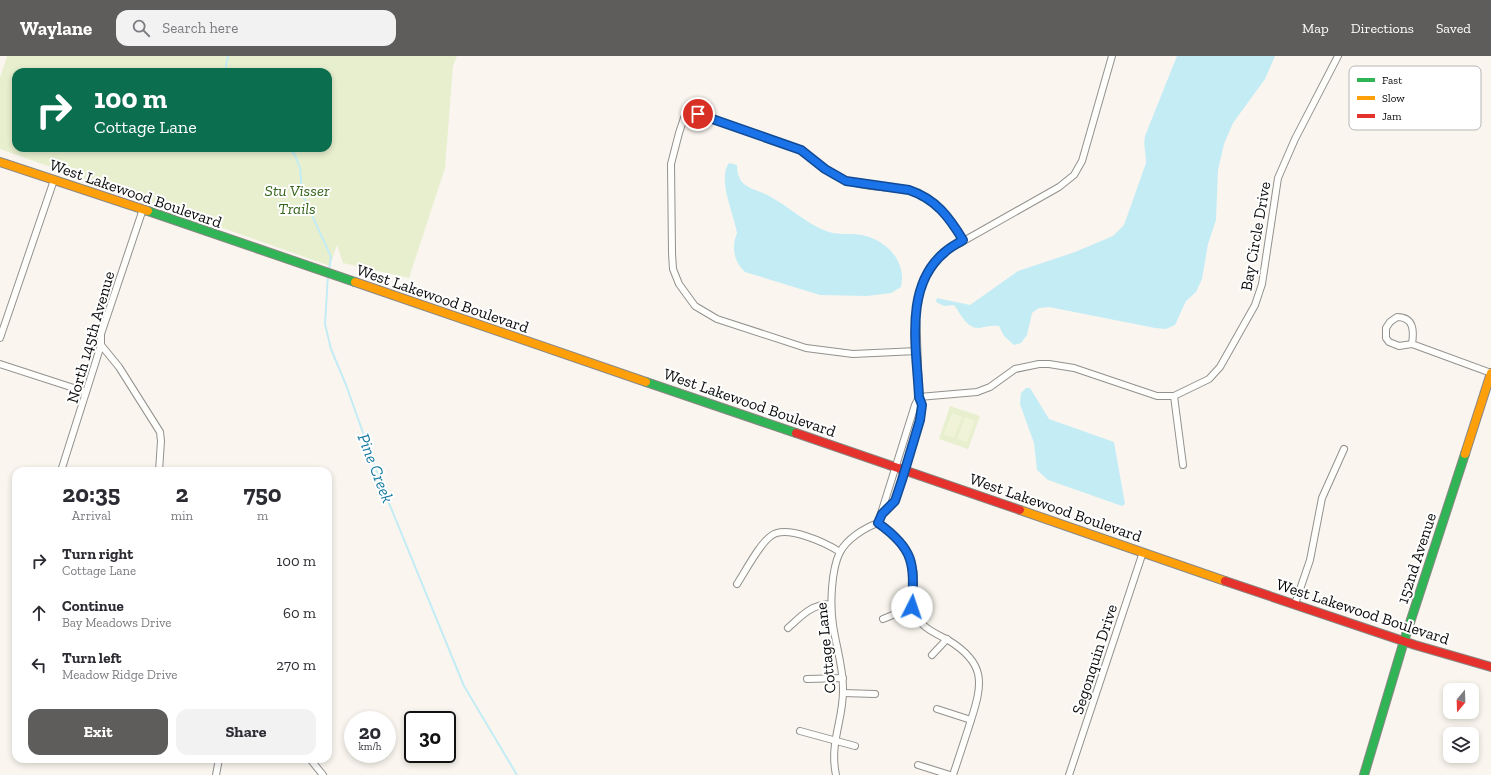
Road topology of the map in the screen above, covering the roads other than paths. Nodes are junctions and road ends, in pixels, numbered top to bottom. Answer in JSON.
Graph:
{"nodes":[{"id":1,"x":1112,"y":56,"type":"edge"},
{"id":2,"x":1338,"y":56,"type":"edge"},
{"id":3,"x":0,"y":162,"type":"edge"},
{"id":4,"x":54,"y":180,"type":"junction"},
{"id":5,"x":143,"y":209,"type":"junction"},
{"id":6,"x":963,"y":240,"type":"junction"},
{"id":7,"x":0,"y":338,"type":"edge"},
{"id":8,"x":1412,"y":344,"type":"junction"},
{"id":9,"x":101,"y":345,"type":"junction"},
{"id":10,"x":917,"y":351,"type":"junction"},
{"id":11,"x":0,"y":364,"type":"edge"},
{"id":12,"x":1491,"y":373,"type":"edge"},
{"id":13,"x":86,"y":392,"type":"junction"},
{"id":14,"x":1174,"y":396,"type":"junction"},
{"id":15,"x":919,"y":397,"type":"junction"},
{"id":16,"x":1344,"y":449,"type":"dead end"},
{"id":17,"x":1183,"y":465,"type":"dead end"},
{"id":18,"x":62,"y":467,"type":"edge"},
{"id":19,"x":159,"y":467,"type":"edge"},
{"id":20,"x":895,"y":467,"type":"junction"},
{"id":21,"x":905,"y":470,"type":"junction"},
{"id":22,"x":882,"y":514,"type":"junction"},
{"id":23,"x":878,"y":523,"type":"junction"},
{"id":24,"x":840,"y":552,"type":"junction"},
{"id":25,"x":1143,"y":552,"type":"junction"},
{"id":26,"x":737,"y":584,"type":"dead end"},
{"id":27,"x":831,"y":604,"type":"junction"},
{"id":28,"x":1295,"y":604,"type":"junction"},
{"id":29,"x":912,"y":607,"type":"junction"},
{"id":30,"x":883,"y":619,"type":"dead end"},
{"id":31,"x":788,"y":628,"type":"dead end"},
{"id":32,"x":947,"y":640,"type":"junction"},
{"id":33,"x":1404,"y":641,"type":"junction"},
{"id":34,"x":932,"y":655,"type":"dead end"},
{"id":35,"x":1491,"y":667,"type":"edge"},
{"id":36,"x":843,"y":678,"type":"junction"},
{"id":37,"x":807,"y":679,"type":"dead end"},
{"id":38,"x":843,"y":693,"type":"junction"},
{"id":39,"x":875,"y":694,"type":"dead end"},
{"id":40,"x":938,"y":709,"type":"dead end"},
{"id":41,"x":971,"y":720,"type":"junction"},
{"id":42,"x":800,"y":731,"type":"dead end"},
{"id":43,"x":834,"y":740,"type":"junction"},
{"id":44,"x":855,"y":746,"type":"dead end"},
{"id":45,"x":218,"y":763,"type":"edge"},
{"id":46,"x":313,"y":763,"type":"edge"},
{"id":47,"x":918,"y":765,"type":"dead end"},
{"id":48,"x":216,"y":775,"type":"edge"},
{"id":49,"x":323,"y":775,"type":"edge"},
{"id":50,"x":836,"y":775,"type":"edge"},
{"id":51,"x":950,"y":775,"type":"edge"},
{"id":52,"x":953,"y":775,"type":"edge"},
{"id":53,"x":1069,"y":775,"type":"edge"},
{"id":54,"x":1364,"y":775,"type":"edge"}],
"edges":[{"from":1,"to":6,"type":"street"},
{"from":2,"to":14,"type":"street","name":"Bay Circle Drive"},
{"from":3,"to":4,"type":"street","name":"West Lakewood Boulevard"},
{"from":4,"to":5,"type":"street","name":"West Lakewood Boulevard"},
{"from":4,"to":7,"type":"street"},
{"from":5,"to":9,"type":"street","name":"North 145th Avenue"},
{"from":5,"to":20,"type":"street","name":"West Lakewood Boulevard"},
{"from":6,"to":10,"type":"street"},
{"from":6,"to":10,"type":"street"},
{"from":8,"to":8,"type":"street"},
{"from":8,"to":12,"type":"street"},
{"from":9,"to":13,"type":"street","name":"North 145th Avenue"},
{"from":9,"to":19,"type":"street"},
{"from":10,"to":15,"type":"street"},
{"from":11,"to":13,"type":"street"},
{"from":12,"to":33,"type":"street","name":"152nd Avenue"},
{"from":13,"to":18,"type":"street","name":"North 145th Avenue"},
{"from":14,"to":15,"type":"street","name":"Bay Circle Drive"},
{"from":14,"to":17,"type":"street"},
{"from":15,"to":20,"type":"street"},
{"from":15,"to":21,"type":"street"},
{"from":16,"to":28,"type":"street"},
{"from":20,"to":21,"type":"street","name":"West Lakewood Boulevard"},
{"from":20,"to":22,"type":"street"},
{"from":21,"to":22,"type":"street"},
{"from":21,"to":25,"type":"street","name":"West Lakewood Boulevard"},
{"from":22,"to":23,"type":"street"},
{"from":23,"to":24,"type":"street","name":"Cottage Lane"},
{"from":23,"to":29,"type":"street"},
{"from":24,"to":26,"type":"street"},
{"from":24,"to":27,"type":"street","name":"Cottage Lane"},
{"from":25,"to":28,"type":"street","name":"West Lakewood Boulevard"},
{"from":25,"to":53,"type":"street","name":"Segonquin Drive"},
{"from":27,"to":31,"type":"street"},
{"from":27,"to":36,"type":"street","name":"Cottage Lane"},
{"from":28,"to":33,"type":"street","name":"West Lakewood Boulevard"},
{"from":29,"to":30,"type":"street"},
{"from":29,"to":32,"type":"street"},
{"from":32,"to":34,"type":"street"},
{"from":32,"to":41,"type":"street"},
{"from":33,"to":35,"type":"street","name":"West Lakewood Boulevard"},
{"from":33,"to":54,"type":"street","name":"152nd Avenue"},
{"from":36,"to":37,"type":"street"},
{"from":36,"to":38,"type":"street","name":"Cottage Lane"},
{"from":38,"to":39,"type":"street"},
{"from":38,"to":43,"type":"street","name":"Cottage Lane"},
{"from":40,"to":41,"type":"street"},
{"from":41,"to":52,"type":"street"},
{"from":42,"to":43,"type":"street"},
{"from":43,"to":44,"type":"street"},
{"from":43,"to":50,"type":"street","name":"Cottage Lane"},
{"from":45,"to":48,"type":"street"},
{"from":46,"to":49,"type":"street"},
{"from":47,"to":51,"type":"street"}]}
